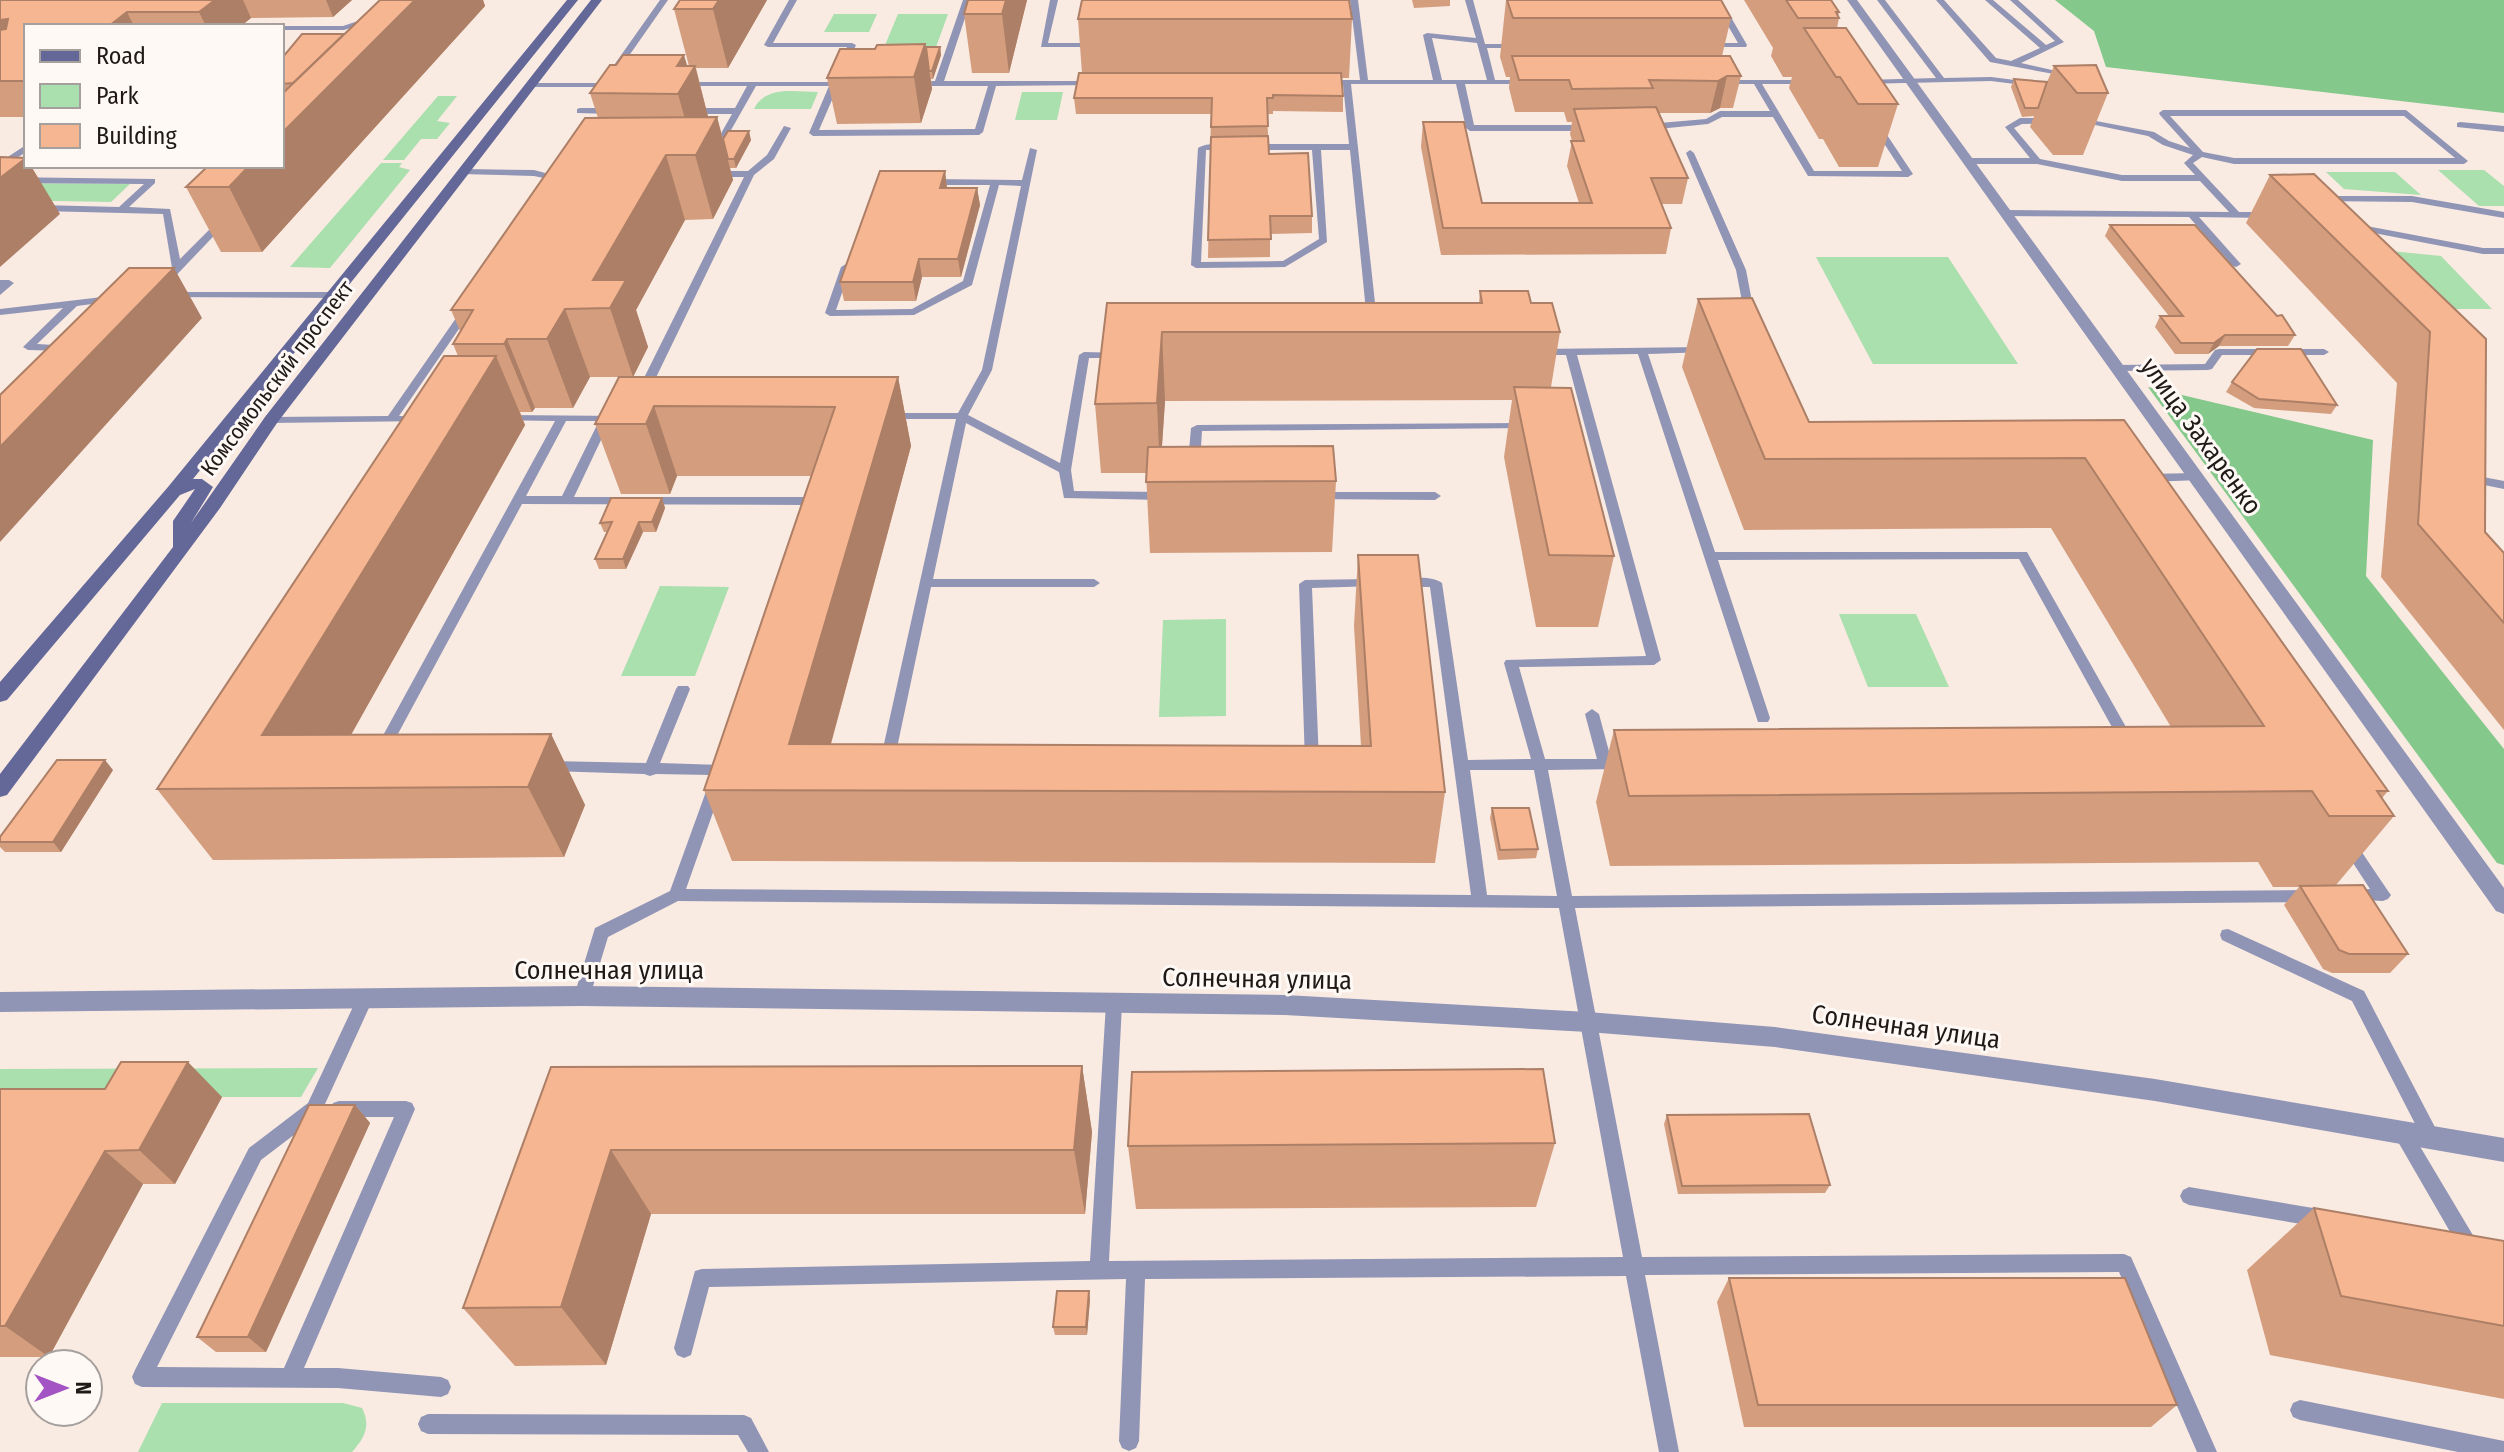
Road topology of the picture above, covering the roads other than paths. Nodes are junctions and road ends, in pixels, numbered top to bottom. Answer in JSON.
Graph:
{"nodes":[{"id":1,"x":573,"y":0,"type":"edge"},
{"id":2,"x":583,"y":0,"type":"edge"},
{"id":3,"x":597,"y":0,"type":"edge"},
{"id":4,"x":664,"y":0,"type":"edge"},
{"id":5,"x":793,"y":0,"type":"edge"},
{"id":6,"x":967,"y":0,"type":"edge"},
{"id":7,"x":1054,"y":0,"type":"edge"},
{"id":8,"x":1354,"y":0,"type":"edge"},
{"id":9,"x":1469,"y":0,"type":"edge"},
{"id":10,"x":1717,"y":0,"type":"edge"},
{"id":11,"x":1852,"y":0,"type":"edge"},
{"id":12,"x":1881,"y":0,"type":"edge"},
{"id":13,"x":1940,"y":0,"type":"edge"},
{"id":14,"x":1989,"y":0,"type":"edge"},
{"id":15,"x":2014,"y":0,"type":"edge"},
{"id":16,"x":379,"y":16,"type":"edge"},
{"id":17,"x":284,"y":28,"type":"edge"},
{"id":18,"x":567,"y":38,"type":"junction"},
{"id":19,"x":1482,"y":43,"type":"junction"},
{"id":20,"x":1107,"y":45,"type":"edge"},
{"id":21,"x":1528,"y":46,"type":"edge"},
{"id":22,"x":1697,"y":46,"type":"edge"},
{"id":23,"x":2043,"y":47,"type":"junction"},
{"id":24,"x":861,"y":58,"type":"edge"},
{"id":25,"x":845,"y":59,"type":"junction"},
{"id":26,"x":1993,"y":60,"type":"junction"},
{"id":27,"x":2014,"y":63,"type":"junction"},
{"id":28,"x":1991,"y":79,"type":"junction"},
{"id":29,"x":1942,"y":80,"type":"junction"},
{"id":30,"x":1316,"y":82,"type":"edge"},
{"id":31,"x":1347,"y":82,"type":"junction"},
{"id":32,"x":1364,"y":82,"type":"junction"},
{"id":33,"x":1438,"y":82,"type":"junction"},
{"id":34,"x":1460,"y":82,"type":"junction"},
{"id":35,"x":1492,"y":82,"type":"junction"},
{"id":36,"x":1539,"y":82,"type":"edge"},
{"id":37,"x":1710,"y":82,"type":"edge"},
{"id":38,"x":1812,"y":82,"type":"edge"},
{"id":39,"x":1853,"y":82,"type":"edge"},
{"id":40,"x":1912,"y":82,"type":"junction"},
{"id":41,"x":939,"y":83,"type":"junction"},
{"id":42,"x":993,"y":83,"type":"junction"},
{"id":43,"x":1103,"y":83,"type":"edge"},
{"id":44,"x":1757,"y":83,"type":"junction"},
{"id":45,"x":678,"y":84,"type":"edge"},
{"id":46,"x":753,"y":84,"type":"junction"},
{"id":47,"x":834,"y":84,"type":"junction"},
{"id":48,"x":864,"y":84,"type":"edge"},
{"id":49,"x":894,"y":84,"type":"edge"},
{"id":50,"x":532,"y":85,"type":"junction"},
{"id":51,"x":604,"y":85,"type":"junction"},
{"id":52,"x":633,"y":85,"type":"edge"},
{"id":53,"x":2045,"y":86,"type":"edge"},
{"id":54,"x":2073,"y":89,"type":"edge"},
{"id":55,"x":580,"y":111,"type":"dead end"},
{"id":56,"x":627,"y":111,"type":"edge"},
{"id":57,"x":675,"y":111,"type":"edge"},
{"id":58,"x":737,"y":111,"type":"junction"},
{"id":59,"x":1774,"y":114,"type":"junction"},
{"id":60,"x":2061,"y":120,"type":"edge"},
{"id":61,"x":2074,"y":120,"type":"edge"},
{"id":62,"x":1873,"y":121,"type":"edge"},
{"id":63,"x":2460,"y":125,"type":"dead end"},
{"id":64,"x":787,"y":128,"type":"dead end"},
{"id":65,"x":1604,"y":128,"type":"edge"},
{"id":66,"x":1634,"y":128,"type":"edge"},
{"id":67,"x":2504,"y":129,"type":"edge"},
{"id":68,"x":1316,"y":147,"type":"junction"},
{"id":69,"x":1354,"y":147,"type":"junction"},
{"id":70,"x":24,"y":149,"type":"edge"},
{"id":71,"x":1033,"y":150,"type":"dead end"},
{"id":72,"x":1690,"y":153,"type":"dead end"},
{"id":73,"x":2200,"y":154,"type":"junction"},
{"id":74,"x":1969,"y":161,"type":"junction"},
{"id":75,"x":2037,"y":161,"type":"junction"},
{"id":76,"x":2264,"y":161,"type":"junction"},
{"id":77,"x":0,"y":166,"type":"edge"},
{"id":78,"x":2274,"y":171,"type":"edge"},
{"id":79,"x":464,"y":172,"type":"junction"},
{"id":80,"x":750,"y":174,"type":"junction"},
{"id":81,"x":575,"y":177,"type":"edge"},
{"id":82,"x":559,"y":178,"type":"junction"},
{"id":83,"x":2201,"y":178,"type":"junction"},
{"id":84,"x":0,"y":180,"type":"edge"},
{"id":85,"x":921,"y":182,"type":"edge"},
{"id":86,"x":995,"y":183,"type":"junction"},
{"id":87,"x":1026,"y":183,"type":"junction"},
{"id":88,"x":550,"y":190,"type":"edge"},
{"id":89,"x":2304,"y":199,"type":"edge"},
{"id":90,"x":0,"y":207,"type":"edge"},
{"id":91,"x":123,"y":208,"type":"junction"},
{"id":92,"x":234,"y":209,"type":"edge"},
{"id":93,"x":2005,"y":213,"type":"junction"},
{"id":94,"x":2125,"y":213,"type":"junction"},
{"id":95,"x":2192,"y":215,"type":"junction"},
{"id":96,"x":2237,"y":215,"type":"junction"},
{"id":97,"x":2284,"y":215,"type":"edge"},
{"id":98,"x":2504,"y":215,"type":"edge"},
{"id":99,"x":2133,"y":222,"type":"edge"},
{"id":100,"x":2344,"y":223,"type":"edge"},
{"id":101,"x":392,"y":224,"type":"junction"},
{"id":102,"x":403,"y":250,"type":"junction"},
{"id":103,"x":2504,"y":251,"type":"edge"},
{"id":104,"x":851,"y":255,"type":"edge"},
{"id":105,"x":2236,"y":264,"type":"dead end"},
{"id":106,"x":177,"y":268,"type":"junction"},
{"id":107,"x":0,"y":283,"type":"edge"},
{"id":108,"x":0,"y":292,"type":"edge"},
{"id":109,"x":334,"y":295,"type":"junction"},
{"id":110,"x":368,"y":295,"type":"junction"},
{"id":111,"x":121,"y":297,"type":"edge"},
{"id":112,"x":73,"y":304,"type":"junction"},
{"id":113,"x":471,"y":304,"type":"edge"},
{"id":114,"x":0,"y":312,"type":"edge"},
{"id":115,"x":1753,"y":333,"type":"edge"},
{"id":116,"x":1374,"y":337,"type":"edge"},
{"id":117,"x":86,"y":348,"type":"edge"},
{"id":118,"x":1713,"y":350,"type":"edge"},
{"id":119,"x":1642,"y":351,"type":"junction"},
{"id":120,"x":1526,"y":352,"type":"edge"},
{"id":121,"x":1571,"y":352,"type":"junction"},
{"id":122,"x":2324,"y":352,"type":"dead end"},
{"id":123,"x":1130,"y":355,"type":"edge"},
{"id":124,"x":2117,"y":368,"type":"junction"},
{"id":125,"x":637,"y":403,"type":"edge"},
{"id":126,"x":962,"y":416,"type":"junction"},
{"id":127,"x":867,"y":417,"type":"edge"},
{"id":128,"x":485,"y":418,"type":"edge"},
{"id":129,"x":562,"y":418,"type":"junction"},
{"id":130,"x":606,"y":418,"type":"junction"},
{"id":131,"x":630,"y":418,"type":"edge"},
{"id":132,"x":391,"y":419,"type":"junction"},
{"id":133,"x":439,"y":419,"type":"edge"},
{"id":134,"x":271,"y":420,"type":"junction"},
{"id":135,"x":1546,"y":425,"type":"edge"},
{"id":136,"x":1065,"y":470,"type":"junction"},
{"id":137,"x":2196,"y":477,"type":"junction"},
{"id":138,"x":2132,"y":478,"type":"edge"},
{"id":139,"x":2483,"y":481,"type":"edge"},
{"id":140,"x":1192,"y":482,"type":"edge"},
{"id":141,"x":2504,"y":485,"type":"edge"},
{"id":142,"x":174,"y":491,"type":"junction"},
{"id":143,"x":1178,"y":496,"type":"edge"},
{"id":144,"x":1298,"y":496,"type":"edge"},
{"id":145,"x":1435,"y":496,"type":"dead end"},
{"id":146,"x":516,"y":500,"type":"junction"},
{"id":147,"x":566,"y":500,"type":"junction"},
{"id":148,"x":807,"y":516,"type":"edge"},
{"id":149,"x":181,"y":546,"type":"junction"},
{"id":150,"x":1710,"y":556,"type":"junction"},
{"id":151,"x":926,"y":583,"type":"junction"},
{"id":152,"x":1094,"y":583,"type":"dead end"},
{"id":153,"x":683,"y":689,"type":"dead end"},
{"id":154,"x":0,"y":695,"type":"edge"},
{"id":155,"x":1592,"y":714,"type":"dead end"},
{"id":156,"x":1763,"y":718,"type":"dead end"},
{"id":157,"x":2132,"y":749,"type":"edge"},
{"id":158,"x":726,"y":755,"type":"edge"},
{"id":159,"x":392,"y":759,"type":"edge"},
{"id":160,"x":1298,"y":762,"type":"edge"},
{"id":161,"x":902,"y":764,"type":"edge"},
{"id":162,"x":1641,"y":764,"type":"edge"},
{"id":163,"x":529,"y":765,"type":"edge"},
{"id":164,"x":1462,"y":765,"type":"junction"},
{"id":165,"x":1540,"y":765,"type":"junction"},
{"id":166,"x":1606,"y":765,"type":"junction"},
{"id":167,"x":721,"y":770,"type":"junction"},
{"id":168,"x":650,"y":771,"type":"junction"},
{"id":169,"x":0,"y":789,"type":"edge"},
{"id":170,"x":2340,"y":830,"type":"edge"},
{"id":171,"x":676,"y":895,"type":"junction"},
{"id":172,"x":1480,"y":901,"type":"junction"},
{"id":173,"x":2503,"y":901,"type":"edge"},
{"id":174,"x":1566,"y":902,"type":"junction"},
{"id":175,"x":2228,"y":935,"type":"dead end"},
{"id":176,"x":582,"y":996,"type":"junction"},
{"id":177,"x":365,"y":999,"type":"junction"},
{"id":178,"x":0,"y":1002,"type":"edge"},
{"id":179,"x":1114,"y":1004,"type":"junction"},
{"id":180,"x":1588,"y":1022,"type":"junction"},
{"id":181,"x":314,"y":1109,"type":"junction"},
{"id":182,"x":2403,"y":1134,"type":"junction"},
{"id":183,"x":2432,"y":1139,"type":"junction"},
{"id":184,"x":2504,"y":1150,"type":"edge"},
{"id":185,"x":2189,"y":1196,"type":"dead end"},
{"id":186,"x":2343,"y":1222,"type":"edge"},
{"id":187,"x":2436,"y":1238,"type":"edge"},
{"id":188,"x":2467,"y":1243,"type":"junction"},
{"id":189,"x":2504,"y":1263,"type":"edge"},
{"id":190,"x":1633,"y":1267,"type":"junction"},
{"id":191,"x":1099,"y":1270,"type":"junction"},
{"id":192,"x":1136,"y":1270,"type":"junction"},
{"id":193,"x":684,"y":1348,"type":"dead end"},
{"id":194,"x":290,"y":1378,"type":"junction"},
{"id":195,"x":441,"y":1387,"type":"dead end"},
{"id":196,"x":2300,"y":1410,"type":"dead end"},
{"id":197,"x":428,"y":1424,"type":"dead end"},
{"id":198,"x":1129,"y":1441,"type":"dead end"},
{"id":199,"x":2504,"y":1451,"type":"edge"},
{"id":200,"x":759,"y":1452,"type":"edge"},
{"id":201,"x":1669,"y":1452,"type":"edge"},
{"id":202,"x":2207,"y":1452,"type":"edge"}],
"edges":[{"from":1,"to":101,"type":"main road","name":"Комсомольский проспект"},
{"from":2,"to":18,"type":"main road"},
{"from":3,"to":18,"type":"main road","name":"Комсомольский проспект"},
{"from":4,"to":51,"type":"lane"},
{"from":5,"to":25,"type":"lane"},
{"from":6,"to":41,"type":"lane"},
{"from":7,"to":20,"type":"lane"},
{"from":8,"to":32,"type":"lane"},
{"from":9,"to":19,"type":"lane"},
{"from":10,"to":22,"type":"lane"},
{"from":11,"to":40,"type":"street","name":"улица Захаренко"},
{"from":12,"to":29,"type":"lane"},
{"from":13,"to":26,"type":"lane"},
{"from":14,"to":23,"type":"lane"},
{"from":15,"to":23,"type":"lane"},
{"from":16,"to":17,"type":"lane"},
{"from":18,"to":50,"type":"main road","name":"Комсомольский проспект"},
{"from":19,"to":21,"type":"lane"},
{"from":19,"to":33,"type":"lane"},
{"from":19,"to":35,"type":"lane"},
{"from":23,"to":27,"type":"lane"},
{"from":24,"to":25,"type":"lane"},
{"from":25,"to":47,"type":"lane"},
{"from":26,"to":27,"type":"lane"},
{"from":26,"to":28,"type":"lane"},
{"from":27,"to":54,"type":"lane"},
{"from":28,"to":29,"type":"lane"},
{"from":28,"to":53,"type":"lane"},
{"from":29,"to":40,"type":"lane"},
{"from":30,"to":31,"type":"lane"},
{"from":31,"to":32,"type":"lane"},
{"from":31,"to":69,"type":"lane"},
{"from":32,"to":33,"type":"lane"},
{"from":33,"to":34,"type":"lane"},
{"from":34,"to":35,"type":"lane"},
{"from":34,"to":65,"type":"lane"},
{"from":35,"to":36,"type":"lane"},
{"from":37,"to":44,"type":"lane"},
{"from":38,"to":44,"type":"lane"},
{"from":39,"to":40,"type":"lane"},
{"from":40,"to":74,"type":"street","name":"улица Захаренко"},
{"from":41,"to":42,"type":"lane"},
{"from":41,"to":49,"type":"lane"},
{"from":42,"to":43,"type":"lane"},
{"from":42,"to":47,"type":"lane"},
{"from":44,"to":59,"type":"lane"},
{"from":45,"to":46,"type":"lane"},
{"from":46,"to":47,"type":"lane"},
{"from":46,"to":58,"type":"lane"},
{"from":47,"to":48,"type":"lane"},
{"from":50,"to":51,"type":"lane"},
{"from":50,"to":79,"type":"main road","name":"Комсомольский проспект"},
{"from":51,"to":52,"type":"lane"},
{"from":55,"to":56,"type":"lane"},
{"from":57,"to":58,"type":"lane"},
{"from":58,"to":80,"type":"lane"},
{"from":59,"to":62,"type":"lane"},
{"from":59,"to":66,"type":"lane"},
{"from":60,"to":75,"type":"lane"},
{"from":61,"to":73,"type":"lane"},
{"from":63,"to":67,"type":"lane"},
{"from":64,"to":80,"type":"lane"},
{"from":68,"to":68,"type":"lane"},
{"from":68,"to":69,"type":"lane"},
{"from":69,"to":116,"type":"lane"},
{"from":70,"to":77,"type":"lane"},
{"from":71,"to":87,"type":"lane"},
{"from":72,"to":115,"type":"lane"},
{"from":73,"to":76,"type":"lane"},
{"from":73,"to":76,"type":"lane"},
{"from":73,"to":83,"type":"lane"},
{"from":74,"to":75,"type":"lane"},
{"from":74,"to":93,"type":"street","name":"улица Захаренко"},
{"from":75,"to":83,"type":"lane"},
{"from":76,"to":78,"type":"lane"},
{"from":79,"to":82,"type":"lane"},
{"from":79,"to":102,"type":"main road","name":"Комсомольский проспект"},
{"from":80,"to":125,"type":"lane"},
{"from":81,"to":82,"type":"lane"},
{"from":82,"to":88,"type":"lane"},
{"from":83,"to":96,"type":"lane"},
{"from":84,"to":91,"type":"lane"},
{"from":85,"to":86,"type":"lane"},
{"from":86,"to":87,"type":"lane"},
{"from":86,"to":104,"type":"lane"},
{"from":87,"to":126,"type":"lane"},
{"from":89,"to":98,"type":"lane"},
{"from":90,"to":91,"type":"lane"},
{"from":91,"to":106,"type":"lane"},
{"from":92,"to":106,"type":"lane"},
{"from":93,"to":94,"type":"lane"},
{"from":93,"to":124,"type":"street","name":"улица Захаренко"},
{"from":94,"to":95,"type":"lane"},
{"from":94,"to":99,"type":"lane"},
{"from":95,"to":96,"type":"lane"},
{"from":95,"to":105,"type":"lane"},
{"from":96,"to":97,"type":"lane"},
{"from":100,"to":103,"type":"lane"},
{"from":101,"to":102,"type":"main road"},
{"from":101,"to":109,"type":"main road","name":"Комсомольский проспект"},
{"from":102,"to":110,"type":"main road","name":"Комсомольский проспект"},
{"from":106,"to":109,"type":"lane"},
{"from":107,"to":108,"type":"lane"},
{"from":109,"to":110,"type":"main road"},
{"from":109,"to":142,"type":"main road","name":"Комсомольский проспект"},
{"from":110,"to":134,"type":"main road","name":"Комсомольский проспект"},
{"from":111,"to":112,"type":"lane"},
{"from":112,"to":114,"type":"lane"},
{"from":112,"to":117,"type":"lane"},
{"from":113,"to":132,"type":"lane"},
{"from":118,"to":119,"type":"lane"},
{"from":119,"to":121,"type":"lane"},
{"from":119,"to":150,"type":"lane"},
{"from":120,"to":121,"type":"lane"},
{"from":121,"to":165,"type":"lane"},
{"from":122,"to":124,"type":"lane"},
{"from":123,"to":136,"type":"lane"},
{"from":124,"to":137,"type":"street","name":"улица Захаренко"},
{"from":126,"to":127,"type":"lane"},
{"from":126,"to":136,"type":"lane"},
{"from":126,"to":151,"type":"lane"},
{"from":128,"to":129,"type":"lane"},
{"from":129,"to":130,"type":"lane"},
{"from":129,"to":146,"type":"lane"},
{"from":130,"to":131,"type":"lane"},
{"from":130,"to":147,"type":"lane"},
{"from":132,"to":133,"type":"lane"},
{"from":132,"to":134,"type":"lane"},
{"from":134,"to":149,"type":"main road","name":"Комсомольский проспект"},
{"from":135,"to":140,"type":"lane"},
{"from":136,"to":143,"type":"lane"},
{"from":137,"to":138,"type":"lane"},
{"from":137,"to":173,"type":"street","name":"улица Захаренко"},
{"from":139,"to":141,"type":"lane"},
{"from":142,"to":149,"type":"main road"},
{"from":142,"to":154,"type":"main road","name":"Комсомольский проспект"},
{"from":144,"to":145,"type":"lane"},
{"from":146,"to":147,"type":"lane"},
{"from":146,"to":159,"type":"lane"},
{"from":147,"to":148,"type":"lane"},
{"from":149,"to":169,"type":"main road","name":"Комсомольский проспект"},
{"from":150,"to":156,"type":"lane"},
{"from":150,"to":157,"type":"lane"},
{"from":151,"to":152,"type":"lane"},
{"from":151,"to":161,"type":"lane"},
{"from":153,"to":168,"type":"lane"},
{"from":155,"to":166,"type":"lane"},
{"from":158,"to":167,"type":"lane"},
{"from":160,"to":164,"type":"lane"},
{"from":162,"to":166,"type":"lane"},
{"from":163,"to":168,"type":"lane"},
{"from":164,"to":165,"type":"lane"},
{"from":164,"to":172,"type":"lane"},
{"from":165,"to":166,"type":"lane"},
{"from":165,"to":174,"type":"lane"},
{"from":167,"to":168,"type":"lane"},
{"from":167,"to":171,"type":"lane"},
{"from":170,"to":174,"type":"lane"},
{"from":171,"to":172,"type":"lane"},
{"from":171,"to":176,"type":"lane"},
{"from":172,"to":174,"type":"lane"},
{"from":174,"to":180,"type":"lane"},
{"from":175,"to":183,"type":"lane"},
{"from":176,"to":177,"type":"street","name":"Солнечная улица"},
{"from":176,"to":179,"type":"street","name":"Солнечная улица"},
{"from":177,"to":178,"type":"street","name":"Солнечная улица"},
{"from":177,"to":181,"type":"lane"},
{"from":179,"to":180,"type":"street","name":"Солнечная улица"},
{"from":179,"to":191,"type":"lane"},
{"from":180,"to":182,"type":"street","name":"Солнечная улица"},
{"from":180,"to":190,"type":"lane"},
{"from":181,"to":194,"type":"lane"},
{"from":181,"to":194,"type":"lane"},
{"from":182,"to":183,"type":"street","name":"Солнечная улица"},
{"from":182,"to":188,"type":"lane"},
{"from":183,"to":184,"type":"street","name":"Солнечная улица"},
{"from":185,"to":186,"type":"lane"},
{"from":187,"to":188,"type":"lane"},
{"from":188,"to":189,"type":"lane"},
{"from":190,"to":192,"type":"lane"},
{"from":190,"to":201,"type":"lane"},
{"from":190,"to":202,"type":"lane"},
{"from":191,"to":192,"type":"lane"},
{"from":191,"to":193,"type":"lane"},
{"from":192,"to":198,"type":"lane"},
{"from":194,"to":195,"type":"lane"},
{"from":196,"to":199,"type":"lane"},
{"from":197,"to":200,"type":"lane"}]}
